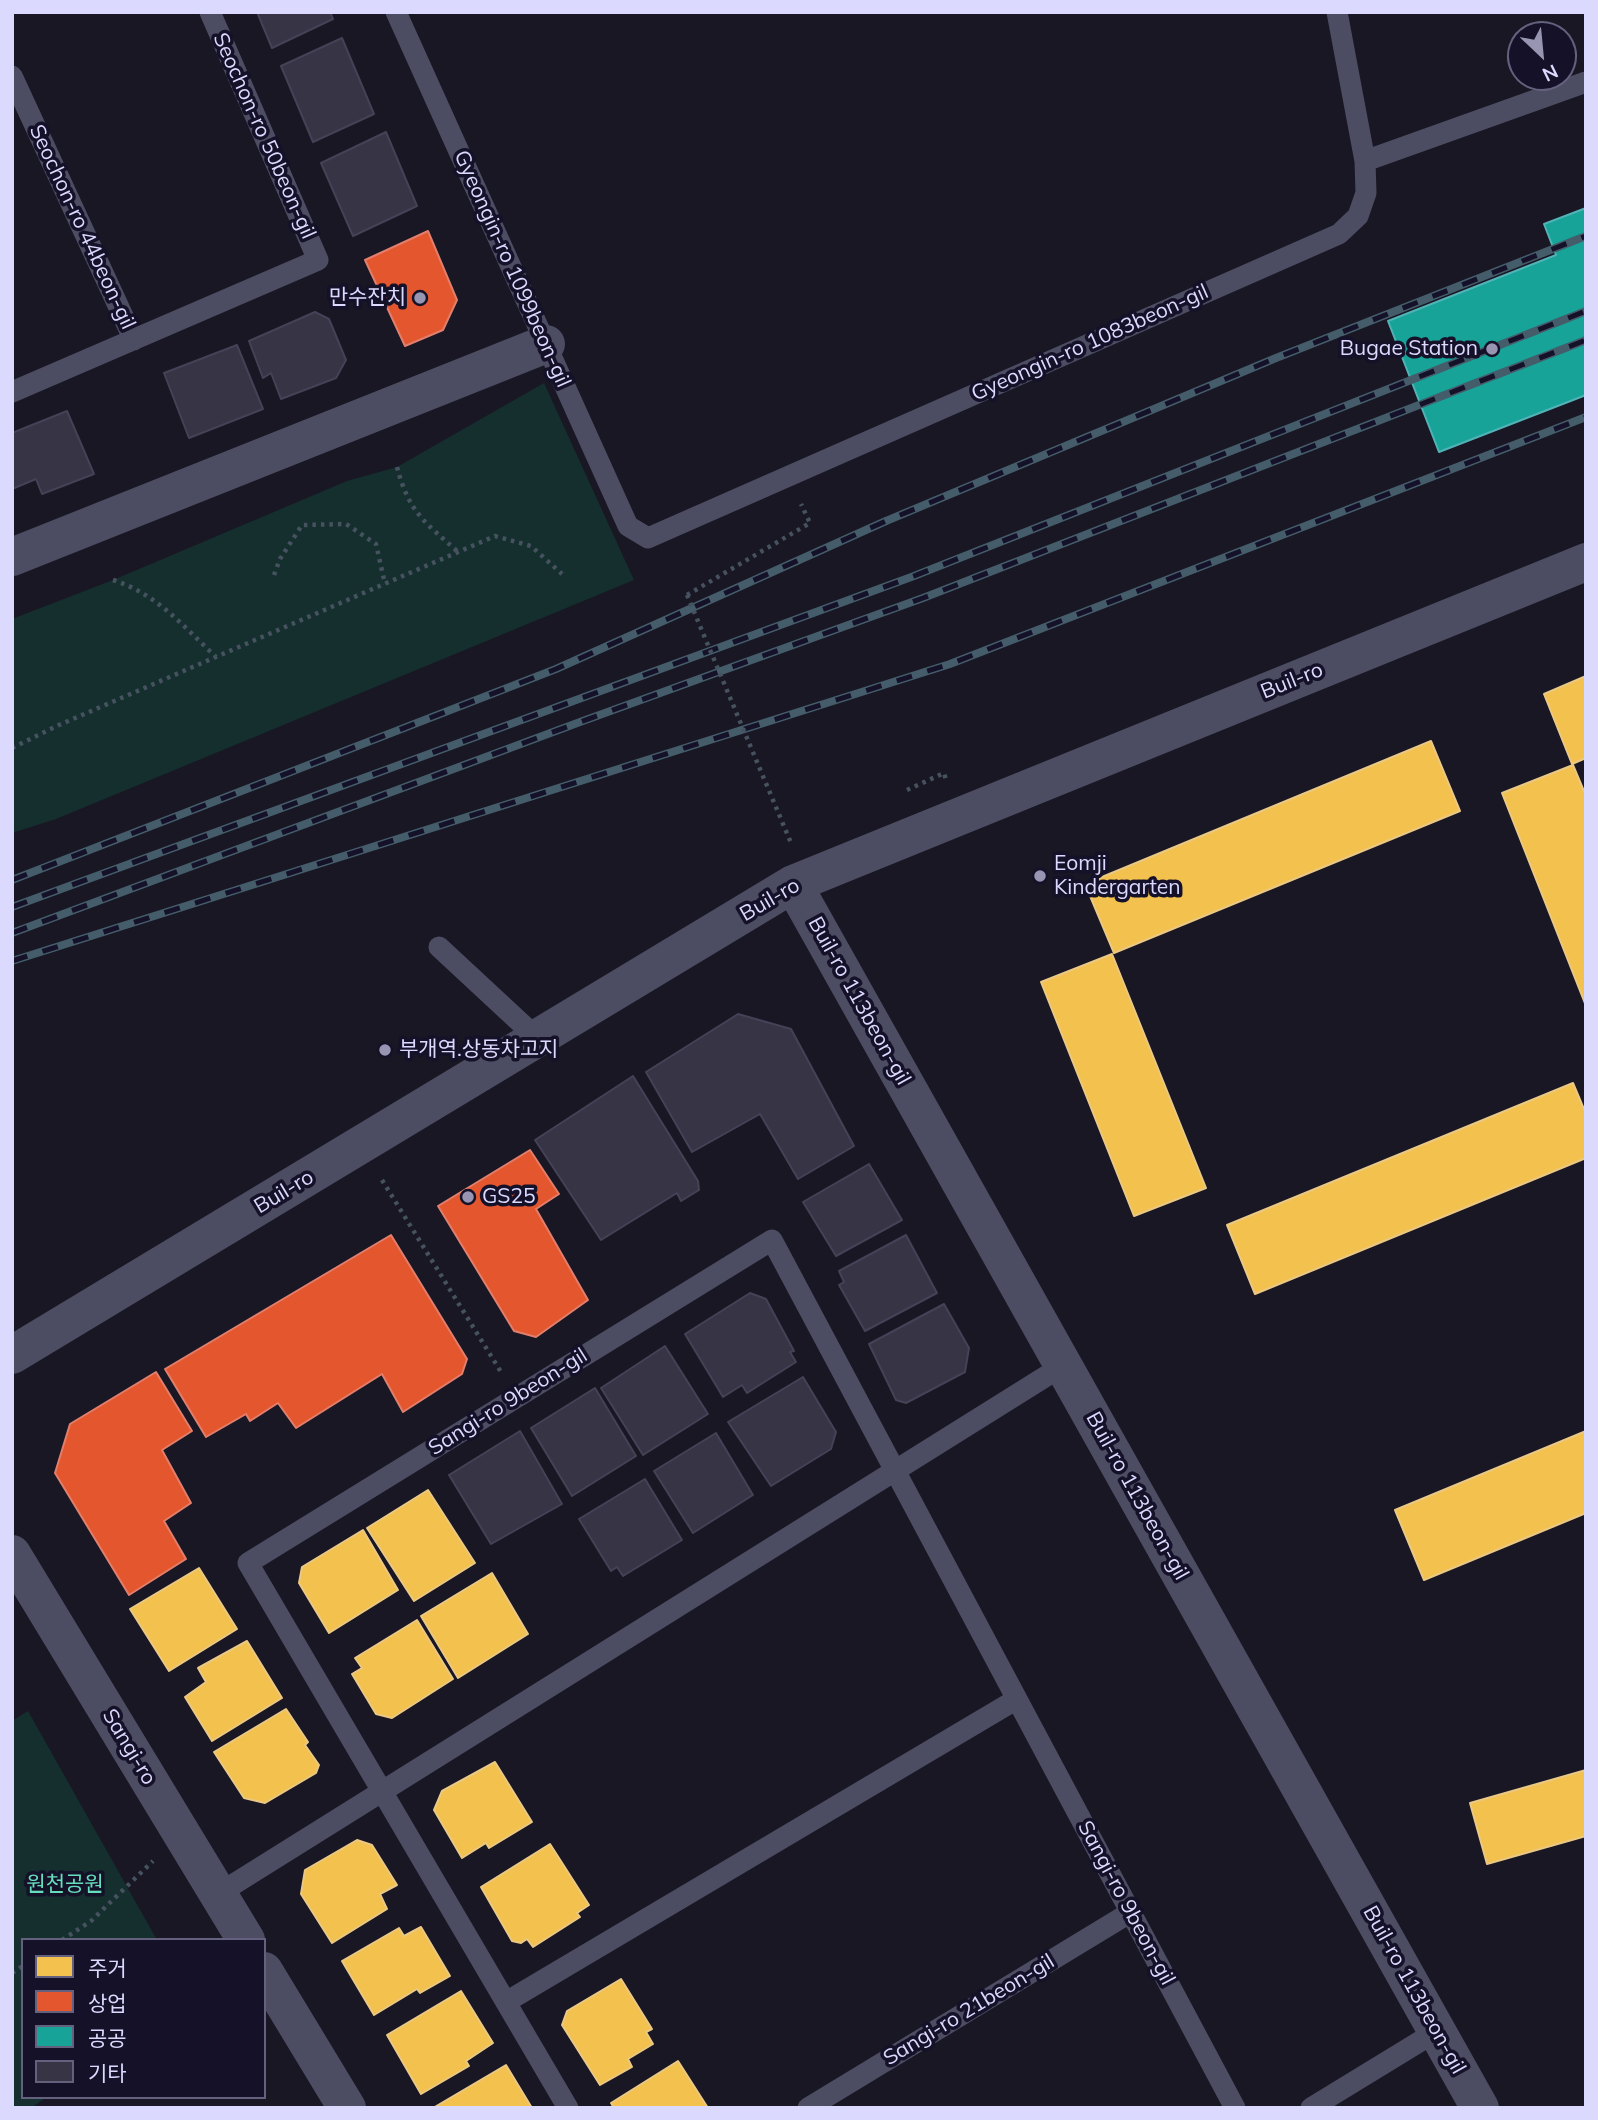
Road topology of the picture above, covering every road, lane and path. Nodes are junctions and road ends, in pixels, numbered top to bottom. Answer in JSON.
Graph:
{"nodes":[{"id":1,"x":210,"y":12,"type":"edge"},
{"id":2,"x":396,"y":12,"type":"edge"},
{"id":3,"x":1337,"y":12,"type":"edge"},
{"id":4,"x":12,"y":76,"type":"edge"},
{"id":5,"x":1586,"y":82,"type":"edge"},
{"id":6,"x":1365,"y":162,"type":"junction"},
{"id":7,"x":318,"y":260,"type":"joint"},
{"id":8,"x":134,"y":340,"type":"junction"},
{"id":9,"x":546,"y":344,"type":"junction"},
{"id":10,"x":12,"y":392,"type":"edge"},
{"id":11,"x":397,"y":467,"type":"dead end"},
{"id":12,"x":810,"y":523,"type":"dead end"},
{"id":13,"x":628,"y":526,"type":"joint"},
{"id":14,"x":458,"y":552,"type":"junction"},
{"id":15,"x":12,"y":557,"type":"edge"},
{"id":16,"x":1586,"y":562,"type":"edge"},
{"id":17,"x":562,"y":574,"type":"dead end"},
{"id":18,"x":274,"y":575,"type":"dead end"},
{"id":19,"x":113,"y":580,"type":"dead end"},
{"id":20,"x":385,"y":584,"type":"junction"},
{"id":21,"x":216,"y":657,"type":"junction"},
{"id":22,"x":12,"y":748,"type":"edge"},
{"id":23,"x":792,"y":843,"type":"dead end"},
{"id":24,"x":793,"y":884,"type":"junction"},
{"id":25,"x":439,"y":947,"type":"dead end"},
{"id":26,"x":537,"y":1038,"type":"junction"},
{"id":27,"x":360,"y":1146,"type":"junction"},
{"id":28,"x":12,"y":1355,"type":"edge"},
{"id":29,"x":1064,"y":1365,"type":"junction"},
{"id":30,"x":517,"y":1397,"type":"junction"},
{"id":31,"x":895,"y":1471,"type":"junction"},
{"id":32,"x":12,"y":1554,"type":"edge"},
{"id":33,"x":1017,"y":1699,"type":"junction"},
{"id":34,"x":382,"y":1791,"type":"junction"},
{"id":35,"x":182,"y":1834,"type":"junction"},
{"id":36,"x":218,"y":1894,"type":"junction"},
{"id":37,"x":1131,"y":1912,"type":"junction"},
{"id":38,"x":65,"y":1938,"type":"edge"},
{"id":39,"x":245,"y":1938,"type":"edge"},
{"id":40,"x":266,"y":1974,"type":"edge"},
{"id":41,"x":506,"y":2002,"type":"junction"},
{"id":42,"x":1437,"y":2031,"type":"junction"},
{"id":43,"x":347,"y":2108,"type":"edge"},
{"id":44,"x":568,"y":2108,"type":"edge"},
{"id":45,"x":808,"y":2108,"type":"edge"},
{"id":46,"x":1235,"y":2108,"type":"edge"},
{"id":47,"x":1311,"y":2108,"type":"edge"},
{"id":48,"x":1480,"y":2108,"type":"edge"}],
"edges":[{"from":1,"to":7,"type":"lane","name":"Seochon-ro 50beon-gil"},
{"from":2,"to":9,"type":"lane","name":"Gyeongin-ro 1099beon-gil"},
{"from":3,"to":6,"type":"lane","name":"Gyeongin-ro 1083beon-gil"},
{"from":4,"to":8,"type":"lane","name":"Seochon-ro 44beon-gil"},
{"from":5,"to":6,"type":"lane"},
{"from":6,"to":13,"type":"lane","name":"Gyeongin-ro 1083beon-gil"},
{"from":7,"to":8,"type":"lane","name":"Seochon-ro 44beon-gil"},
{"from":8,"to":10,"type":"lane","name":"Seochon-ro 44beon-gil"},
{"from":9,"to":13,"type":"lane","name":"Gyeongin-ro 1099beon-gil"},
{"from":9,"to":15,"type":"street"},
{"from":11,"to":14,"type":"path"},
{"from":12,"to":23,"type":"path","bridge":true},
{"from":14,"to":17,"type":"path"},
{"from":14,"to":20,"type":"path"},
{"from":16,"to":24,"type":"street","name":"Buil-ro"},
{"from":18,"to":20,"type":"path"},
{"from":19,"to":21,"type":"path"},
{"from":20,"to":21,"type":"path"},
{"from":21,"to":22,"type":"path"},
{"from":24,"to":26,"type":"street","name":"Buil-ro"},
{"from":24,"to":29,"type":"street","name":"Buil-ro 113beon-gil"},
{"from":25,"to":26,"type":"lane"},
{"from":26,"to":27,"type":"street","name":"Buil-ro"},
{"from":27,"to":28,"type":"street","name":"Buil-ro"},
{"from":27,"to":30,"type":"path"},
{"from":29,"to":31,"type":"lane"},
{"from":29,"to":42,"type":"street","name":"Buil-ro 113beon-gil"},
{"from":30,"to":31,"type":"lane","name":"Sangi-ro 9beon-gil"},
{"from":30,"to":34,"type":"lane","name":"Sangi-ro 9beon-gil"},
{"from":31,"to":33,"type":"lane","name":"Sangi-ro 9beon-gil"},
{"from":31,"to":34,"type":"lane"},
{"from":32,"to":35,"type":"street","name":"Sangi-ro"},
{"from":33,"to":37,"type":"lane","name":"Sangi-ro 9beon-gil"},
{"from":33,"to":41,"type":"lane"},
{"from":34,"to":36,"type":"lane"},
{"from":34,"to":41,"type":"lane","name":"Sangi-ro 9beon-gil"},
{"from":35,"to":36,"type":"street","name":"Sangi-ro"},
{"from":35,"to":38,"type":"path"},
{"from":36,"to":39,"type":"street","name":"Sangi-ro"},
{"from":37,"to":45,"type":"lane","name":"Sangi-ro 21beon-gil"},
{"from":37,"to":46,"type":"lane","name":"Sangi-ro 9beon-gil"},
{"from":40,"to":43,"type":"street"},
{"from":41,"to":44,"type":"lane","name":"Sangi-ro 9beon-gil"},
{"from":42,"to":47,"type":"lane"},
{"from":42,"to":48,"type":"street","name":"Buil-ro 113beon-gil"}]}
